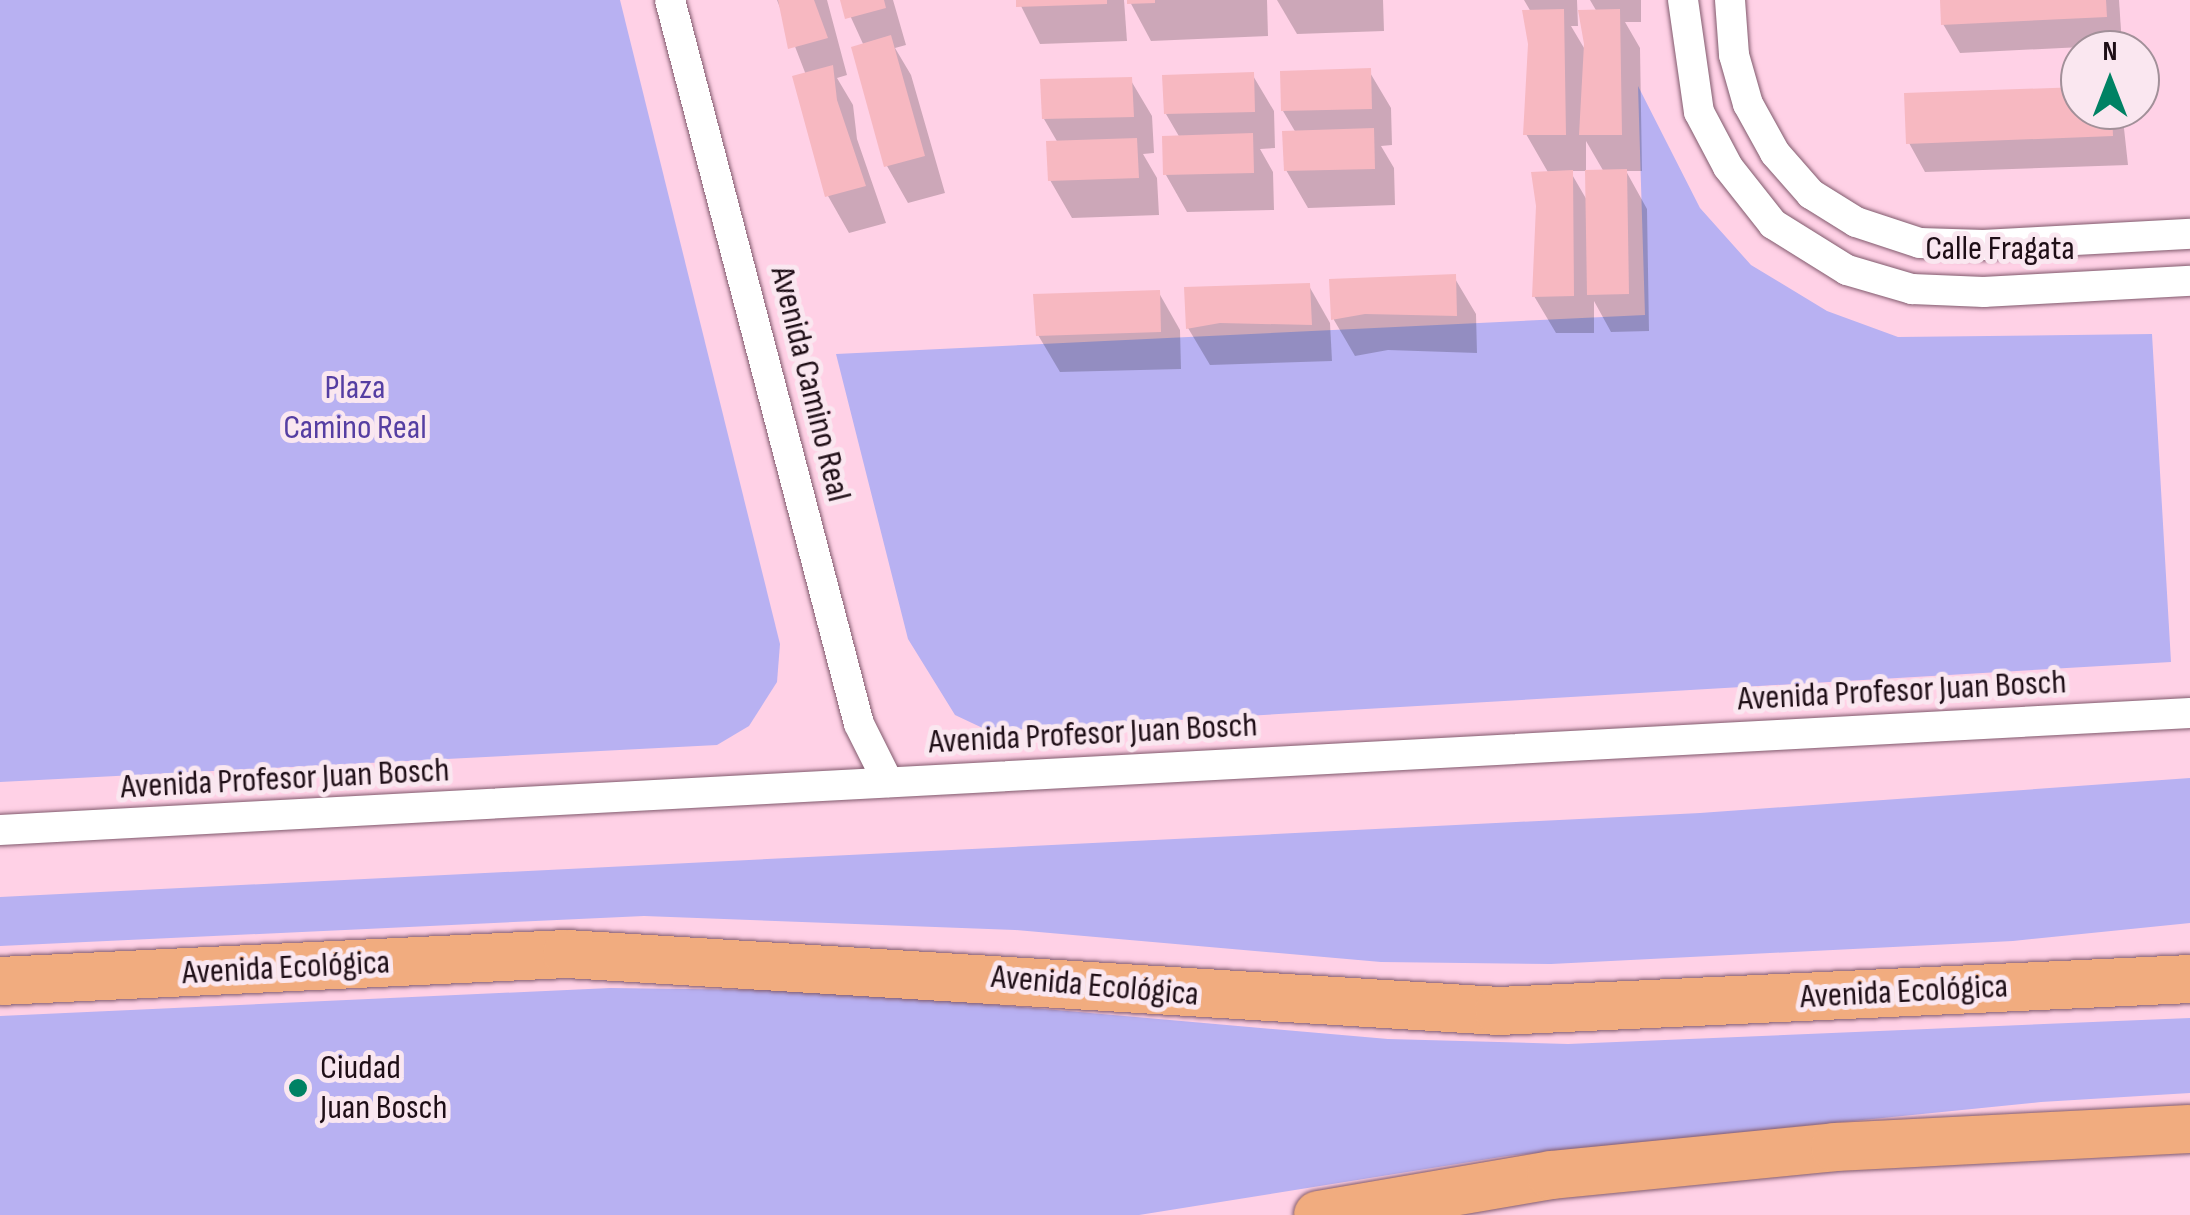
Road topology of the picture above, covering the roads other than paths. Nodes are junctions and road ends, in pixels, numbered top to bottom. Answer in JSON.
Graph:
{"nodes":[{"id":1,"x":670,"y":0,"type":"edge"},
{"id":2,"x":1683,"y":0,"type":"edge"},
{"id":3,"x":1730,"y":0,"type":"edge"},
{"id":4,"x":2187,"y":234,"type":"edge"},
{"id":5,"x":2188,"y":281,"type":"edge"},
{"id":6,"x":2190,"y":712,"type":"edge"},
{"id":7,"x":888,"y":782,"type":"junction"},
{"id":8,"x":0,"y":830,"type":"edge"},
{"id":9,"x":2190,"y":979,"type":"edge"},
{"id":10,"x":0,"y":982,"type":"edge"},
{"id":11,"x":2190,"y":1129,"type":"edge"},
{"id":12,"x":1318,"y":1215,"type":"edge"}],
"edges":[{"from":1,"to":7,"type":"street","name":"Avenida Camino Real"},
{"from":2,"to":5,"type":"street","name":"Calle Fragata"},
{"from":3,"to":4,"type":"street","name":"Calle Fragata"},
{"from":4,"to":5,"type":"street"},
{"from":6,"to":7,"type":"street","name":"Avenida Profesor Juan Bosch"},
{"from":7,"to":8,"type":"street","name":"Avenida Profesor Juan Bosch"},
{"from":9,"to":10,"type":"main road","name":"Avenida Ecológica"},
{"from":11,"to":12,"type":"main road"}]}
